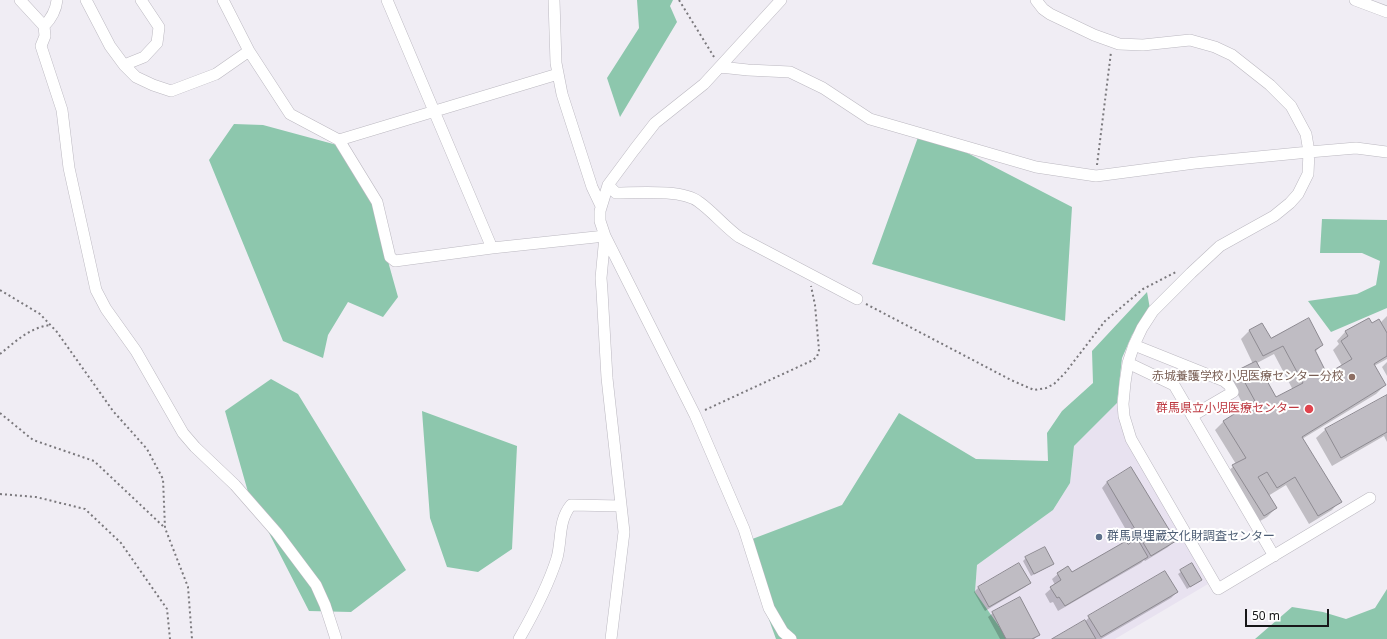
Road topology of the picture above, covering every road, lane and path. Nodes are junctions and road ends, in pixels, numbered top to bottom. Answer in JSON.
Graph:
{"nodes":[{"id":1,"x":20,"y":0,"type":"edge"},
{"id":2,"x":57,"y":0,"type":"edge"},
{"id":3,"x":86,"y":0,"type":"edge"},
{"id":4,"x":140,"y":0,"type":"edge"},
{"id":5,"x":223,"y":0,"type":"edge"},
{"id":6,"x":387,"y":0,"type":"edge"},
{"id":7,"x":554,"y":0,"type":"edge"},
{"id":8,"x":679,"y":0,"type":"edge"},
{"id":9,"x":781,"y":0,"type":"edge"},
{"id":10,"x":1036,"y":0,"type":"edge"},
{"id":11,"x":1355,"y":0,"type":"edge"},
{"id":12,"x":1387,"y":12,"type":"edge"},
{"id":13,"x":44,"y":26,"type":"junction"},
{"id":14,"x":1112,"y":41,"type":"junction"},
{"id":15,"x":249,"y":51,"type":"junction"},
{"id":16,"x":124,"y":65,"type":"junction"},
{"id":17,"x":720,"y":67,"type":"junction"},
{"id":18,"x":558,"y":74,"type":"junction"},
{"id":19,"x":434,"y":111,"type":"junction"},
{"id":20,"x":339,"y":140,"type":"junction"},
{"id":21,"x":1309,"y":152,"type":"junction"},
{"id":22,"x":1387,"y":152,"type":"edge"},
{"id":23,"x":1096,"y":176,"type":"junction"},
{"id":24,"x":608,"y":186,"type":"junction"},
{"id":25,"x":601,"y":206,"type":"junction"},
{"id":26,"x":605,"y":236,"type":"junction"},
{"id":27,"x":492,"y":248,"type":"junction"},
{"id":28,"x":808,"y":273,"type":"junction"},
{"id":29,"x":1191,"y":273,"type":"junction"},
{"id":30,"x":0,"y":290,"type":"edge"},
{"id":31,"x":857,"y":299,"type":"joint"},
{"id":32,"x":51,"y":325,"type":"junction"},
{"id":33,"x":1134,"y":345,"type":"junction"},
{"id":34,"x":0,"y":354,"type":"edge"},
{"id":35,"x":1128,"y":363,"type":"junction"},
{"id":36,"x":0,"y":413,"type":"edge"},
{"id":37,"x":695,"y":415,"type":"junction"},
{"id":38,"x":1192,"y":416,"type":"junction"},
{"id":39,"x":0,"y":494,"type":"edge"},
{"id":40,"x":1370,"y":498,"type":"dead end"},
{"id":41,"x":621,"y":506,"type":"junction"},
{"id":42,"x":165,"y":528,"type":"junction"},
{"id":43,"x":1274,"y":556,"type":"junction"},
{"id":44,"x":170,"y":639,"type":"edge"},
{"id":45,"x":192,"y":639,"type":"edge"},
{"id":46,"x":336,"y":639,"type":"edge"},
{"id":47,"x":519,"y":639,"type":"edge"},
{"id":48,"x":611,"y":639,"type":"edge"},
{"id":49,"x":791,"y":639,"type":"edge"}],
"edges":[{"from":1,"to":13,"type":"street"},
{"from":2,"to":13,"type":"street"},
{"from":3,"to":16,"type":"street"},
{"from":4,"to":16,"type":"street"},
{"from":5,"to":15,"type":"street"},
{"from":6,"to":19,"type":"street"},
{"from":7,"to":18,"type":"street"},
{"from":8,"to":17,"type":"path"},
{"from":9,"to":17,"type":"street"},
{"from":10,"to":14,"type":"street"},
{"from":11,"to":12,"type":"street"},
{"from":13,"to":46,"type":"street"},
{"from":14,"to":21,"type":"street"},
{"from":14,"to":23,"type":"path"},
{"from":15,"to":16,"type":"street"},
{"from":15,"to":20,"type":"street"},
{"from":17,"to":23,"type":"street"},
{"from":17,"to":24,"type":"street"},
{"from":18,"to":19,"type":"street"},
{"from":18,"to":25,"type":"street"},
{"from":19,"to":20,"type":"street"},
{"from":19,"to":27,"type":"street"},
{"from":20,"to":27,"type":"street"},
{"from":21,"to":22,"type":"street"},
{"from":21,"to":23,"type":"street"},
{"from":21,"to":29,"type":"street"},
{"from":24,"to":25,"type":"street"},
{"from":24,"to":28,"type":"street"},
{"from":25,"to":26,"type":"street"},
{"from":26,"to":27,"type":"street"},
{"from":26,"to":37,"type":"street"},
{"from":26,"to":41,"type":"street"},
{"from":28,"to":31,"type":"street"},
{"from":28,"to":37,"type":"path"},
{"from":29,"to":31,"type":"path"},
{"from":29,"to":33,"type":"street"},
{"from":30,"to":32,"type":"path"},
{"from":32,"to":34,"type":"path"},
{"from":32,"to":42,"type":"path"},
{"from":33,"to":35,"type":"street"},
{"from":33,"to":38,"type":"street"},
{"from":35,"to":38,"type":"street"},
{"from":35,"to":43,"type":"street"},
{"from":36,"to":42,"type":"path"},
{"from":37,"to":49,"type":"street"},
{"from":38,"to":43,"type":"street"},
{"from":39,"to":44,"type":"path"},
{"from":40,"to":43,"type":"street"},
{"from":41,"to":47,"type":"street"},
{"from":41,"to":48,"type":"street"},
{"from":42,"to":45,"type":"path"}]}
